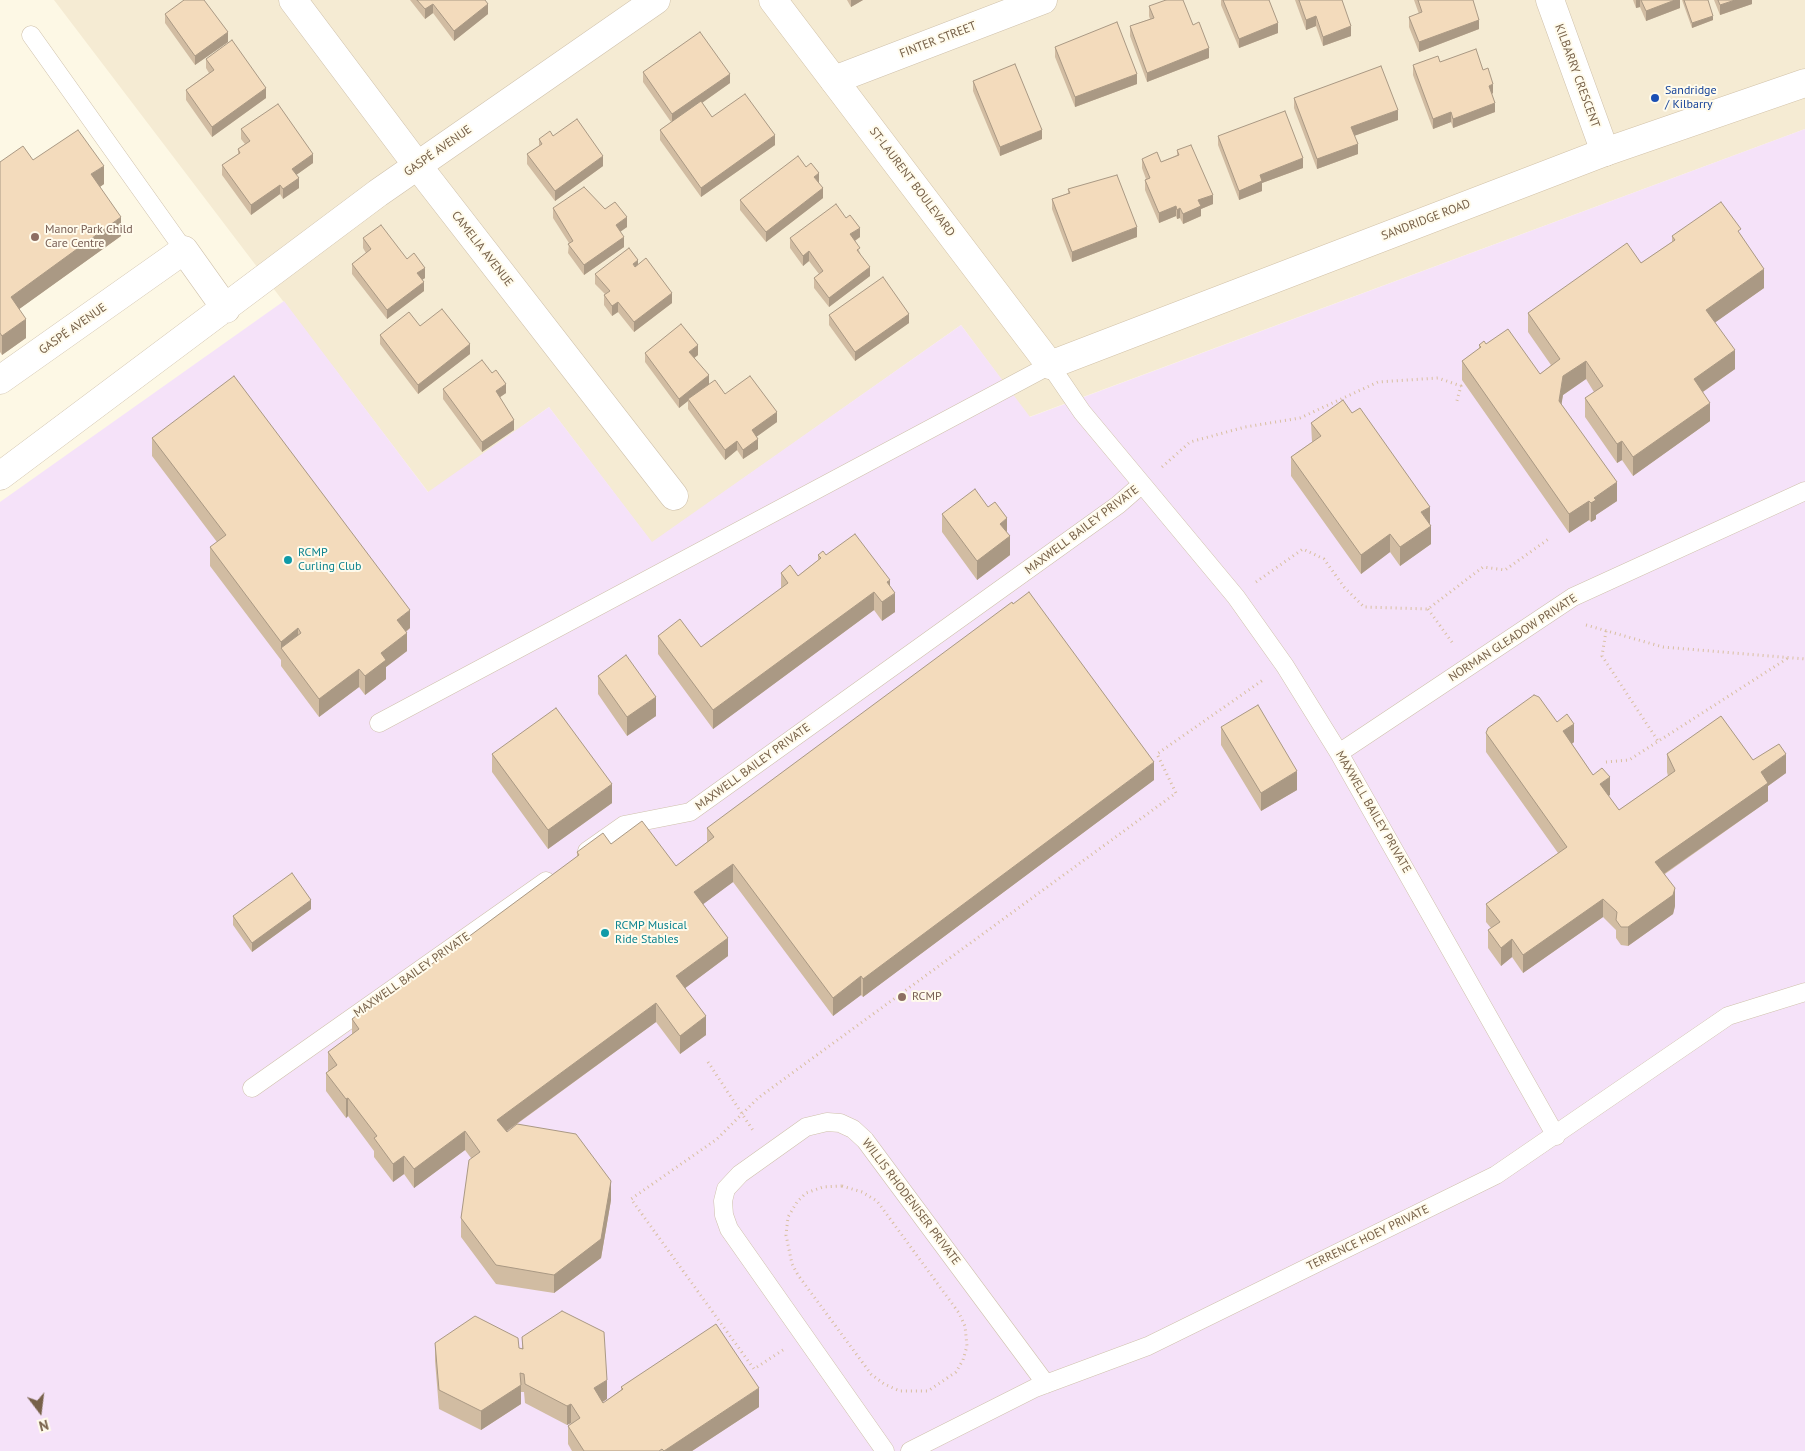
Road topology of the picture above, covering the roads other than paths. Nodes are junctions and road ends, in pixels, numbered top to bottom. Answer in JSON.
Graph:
{"nodes":[{"id":1,"x":293,"y":0,"type":"edge"},
{"id":2,"x":656,"y":0,"type":"edge"},
{"id":3,"x":773,"y":0,"type":"edge"},
{"id":4,"x":1043,"y":0,"type":"edge"},
{"id":5,"x":1550,"y":0,"type":"edge"},
{"id":6,"x":31,"y":35,"type":"dead end"},
{"id":7,"x":834,"y":80,"type":"junction"},
{"id":8,"x":1805,"y":82,"type":"edge"},
{"id":9,"x":1605,"y":152,"type":"junction"},
{"id":10,"x":417,"y":165,"type":"junction"},
{"id":11,"x":184,"y":250,"type":"junction"},
{"id":12,"x":226,"y":308,"type":"junction"},
{"id":13,"x":1050,"y":365,"type":"junction"},
{"id":14,"x":0,"y":380,"type":"edge"},
{"id":15,"x":0,"y":476,"type":"edge"},
{"id":16,"x":1142,"y":484,"type":"junction"},
{"id":17,"x":1805,"y":491,"type":"edge"},
{"id":18,"x":674,"y":496,"type":"dead end"},
{"id":19,"x":379,"y":723,"type":"dead end"},
{"id":20,"x":1339,"y":753,"type":"junction"},
{"id":21,"x":576,"y":859,"type":"edge"},
{"id":22,"x":560,"y":870,"type":"edge"},
{"id":23,"x":1805,"y":992,"type":"edge"},
{"id":24,"x":252,"y":1088,"type":"dead end"},
{"id":25,"x":1556,"y":1136,"type":"junction"},
{"id":26,"x":1046,"y":1384,"type":"junction"},
{"id":27,"x":885,"y":1451,"type":"edge"},
{"id":28,"x":910,"y":1451,"type":"edge"}],
"edges":[{"from":1,"to":10,"type":"street","name":"CAMELIA AVENUE"},
{"from":2,"to":10,"type":"street","name":"GASPÉ AVENUE"},
{"from":3,"to":7,"type":"street","name":"ST-LAURENT BOULEVARD"},
{"from":4,"to":7,"type":"street","name":"FINTER STREET"},
{"from":5,"to":9,"type":"street","name":"KILBARRY CRESCENT"},
{"from":6,"to":11,"type":"lane"},
{"from":7,"to":13,"type":"street","name":"ST-LAURENT BOULEVARD"},
{"from":8,"to":9,"type":"street","name":"SANDRIDGE ROAD"},
{"from":9,"to":13,"type":"street","name":"SANDRIDGE ROAD"},
{"from":10,"to":12,"type":"street","name":"GASPÉ AVENUE"},
{"from":10,"to":18,"type":"street","name":"CAMELIA AVENUE"},
{"from":11,"to":12,"type":"street"},
{"from":11,"to":14,"type":"street","name":"GASPÉ AVENUE"},
{"from":12,"to":15,"type":"street","name":"GASPÉ AVENUE"},
{"from":13,"to":16,"type":"lane","name":"MAXWELL BAILEY PRIVATE"},
{"from":13,"to":19,"type":"lane"},
{"from":16,"to":20,"type":"lane","name":"MAXWELL BAILEY PRIVATE"},
{"from":16,"to":21,"type":"lane","name":"MAXWELL BAILEY PRIVATE"},
{"from":17,"to":20,"type":"lane","name":"NORMAN GLEADOW PRIVATE"},
{"from":20,"to":25,"type":"lane","name":"MAXWELL BAILEY PRIVATE"},
{"from":22,"to":24,"type":"lane","name":"MAXWELL BAILEY PRIVATE"},
{"from":23,"to":25,"type":"lane","name":"TERRENCE HOEY PRIVATE"},
{"from":25,"to":26,"type":"lane","name":"TERRENCE HOEY PRIVATE"},
{"from":26,"to":27,"type":"lane","name":"WILLIS RHODENISER PRIVATE"},
{"from":26,"to":28,"type":"lane","name":"TERRENCE HOEY PRIVATE"}]}
